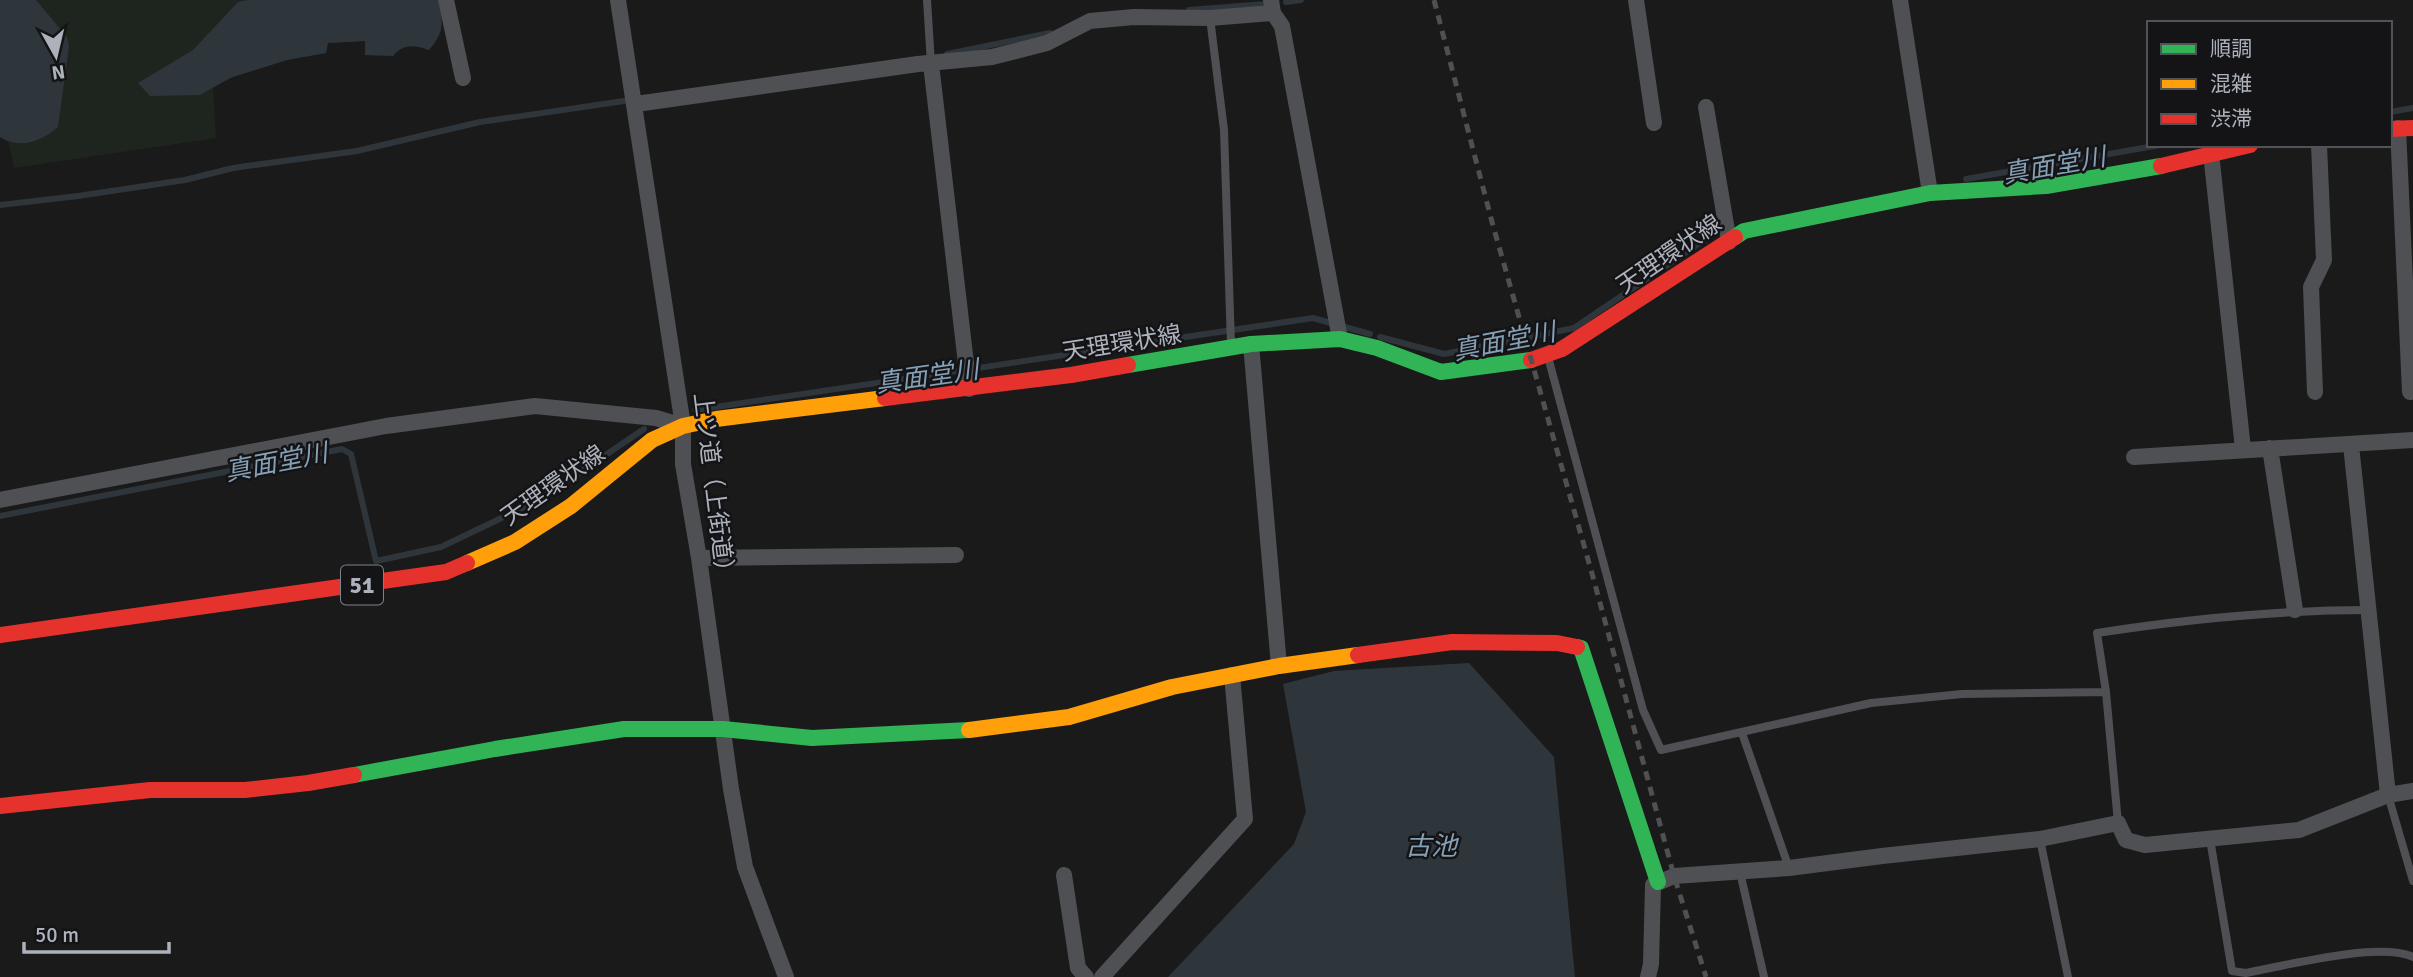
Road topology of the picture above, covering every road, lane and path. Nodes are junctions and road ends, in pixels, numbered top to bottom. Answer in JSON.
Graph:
{"nodes":[{"id":1,"x":446,"y":0,"type":"edge"},
{"id":2,"x":618,"y":0,"type":"edge"},
{"id":3,"x":927,"y":0,"type":"edge"},
{"id":4,"x":1636,"y":0,"type":"edge"},
{"id":5,"x":1900,"y":0,"type":"edge"},
{"id":6,"x":1272,"y":7,"type":"edge"},
{"id":7,"x":1210,"y":18,"type":"junction"},
{"id":8,"x":931,"y":64,"type":"junction"},
{"id":9,"x":463,"y":78,"type":"dead end"},
{"id":10,"x":636,"y":104,"type":"junction"},
{"id":11,"x":1706,"y":107,"type":"dead end"},
{"id":12,"x":1654,"y":123,"type":"dead end"},
{"id":13,"x":2400,"y":128,"type":"edge"},
{"id":14,"x":2240,"y":147,"type":"edge"},
{"id":15,"x":2319,"y":147,"type":"edge"},
{"id":16,"x":2210,"y":153,"type":"junction"},
{"id":17,"x":1930,"y":193,"type":"junction"},
{"id":18,"x":1729,"y":242,"type":"junction"},
{"id":19,"x":1340,"y":340,"type":"junction"},
{"id":20,"x":1251,"y":344,"type":"junction"},
{"id":21,"x":1231,"y":348,"type":"junction"},
{"id":22,"x":1548,"y":354,"type":"junction"},
{"id":23,"x":969,"y":389,"type":"junction"},
{"id":24,"x":2410,"y":391,"type":"dead end"},
{"id":25,"x":2315,"y":392,"type":"dead end"},
{"id":26,"x":683,"y":426,"type":"junction"},
{"id":27,"x":2413,"y":440,"type":"edge"},
{"id":28,"x":2351,"y":445,"type":"junction"},
{"id":29,"x":2270,"y":448,"type":"junction"},
{"id":30,"x":2243,"y":449,"type":"junction"},
{"id":31,"x":2134,"y":457,"type":"dead end"},
{"id":32,"x":0,"y":500,"type":"edge"},
{"id":33,"x":956,"y":555,"type":"dead end"},
{"id":34,"x":699,"y":558,"type":"junction"},
{"id":35,"x":2295,"y":610,"type":"junction"},
{"id":36,"x":2370,"y":610,"type":"junction"},
{"id":37,"x":0,"y":635,"type":"edge"},
{"id":38,"x":1279,"y":666,"type":"junction"},
{"id":39,"x":1232,"y":675,"type":"junction"},
{"id":40,"x":2106,"y":692,"type":"junction"},
{"id":41,"x":723,"y":729,"type":"junction"},
{"id":42,"x":1742,"y":733,"type":"junction"},
{"id":43,"x":2413,"y":790,"type":"edge"},
{"id":44,"x":2388,"y":795,"type":"junction"},
{"id":45,"x":0,"y":806,"type":"edge"},
{"id":46,"x":2118,"y":823,"type":"junction"},
{"id":47,"x":2040,"y":839,"type":"junction"},
{"id":48,"x":2210,"y":839,"type":"junction"},
{"id":49,"x":1789,"y":868,"type":"junction"},
{"id":50,"x":1740,"y":872,"type":"junction"},
{"id":51,"x":1064,"y":875,"type":"dead end"},
{"id":52,"x":2413,"y":881,"type":"edge"},
{"id":53,"x":1658,"y":882,"type":"junction"},
{"id":54,"x":2413,"y":957,"type":"edge"},
{"id":55,"x":2237,"y":974,"type":"edge"},
{"id":56,"x":786,"y":977,"type":"edge"},
{"id":57,"x":1086,"y":977,"type":"edge"},
{"id":58,"x":1102,"y":977,"type":"edge"},
{"id":59,"x":1648,"y":977,"type":"edge"},
{"id":60,"x":1765,"y":977,"type":"edge"},
{"id":61,"x":2068,"y":977,"type":"edge"}],
"edges":[{"from":1,"to":9,"type":"street"},
{"from":2,"to":10,"type":"street","name":"上ツ道（上街道）"},
{"from":3,"to":8,"type":"lane"},
{"from":4,"to":12,"type":"street"},
{"from":5,"to":17,"type":"street"},
{"from":6,"to":7,"type":"street"},
{"from":6,"to":19,"type":"street"},
{"from":7,"to":8,"type":"street"},
{"from":7,"to":21,"type":"lane"},
{"from":8,"to":10,"type":"street"},
{"from":8,"to":23,"type":"street"},
{"from":10,"to":26,"type":"street","name":"上ツ道（上街道）"},
{"from":11,"to":18,"type":"street"},
{"from":13,"to":24,"type":"street"},
{"from":14,"to":16,"type":"main road","name":"天理環状線","number":"51"},
{"from":15,"to":25,"type":"street"},
{"from":16,"to":17,"type":"main road","name":"天理環状線","number":"51"},
{"from":16,"to":30,"type":"street"},
{"from":17,"to":18,"type":"main road","name":"天理環状線","number":"51"},
{"from":18,"to":22,"type":"main road","name":"天理環状線","number":"51"},
{"from":19,"to":20,"type":"main road","name":"天理環状線","number":"51"},
{"from":19,"to":22,"type":"main road","name":"天理環状線","number":"51"},
{"from":20,"to":21,"type":"main road","name":"天理環状線","number":"51"},
{"from":20,"to":38,"type":"street"},
{"from":21,"to":23,"type":"main road","name":"天理環状線","number":"51"},
{"from":22,"to":42,"type":"lane"},
{"from":23,"to":26,"type":"main road","name":"天理環状線","number":"51"},
{"from":26,"to":32,"type":"street"},
{"from":26,"to":34,"type":"street","name":"上ツ道（上街道）"},
{"from":26,"to":37,"type":"main road","name":"天理環状線","number":"51"},
{"from":27,"to":28,"type":"street"},
{"from":28,"to":29,"type":"street"},
{"from":28,"to":36,"type":"street"},
{"from":29,"to":30,"type":"street"},
{"from":29,"to":35,"type":"street"},
{"from":30,"to":31,"type":"street"},
{"from":33,"to":34,"type":"street"},
{"from":34,"to":41,"type":"street","name":"上ツ道（上街道）"},
{"from":35,"to":36,"type":"lane"},
{"from":35,"to":40,"type":"lane"},
{"from":36,"to":44,"type":"street"},
{"from":38,"to":39,"type":"main road"},
{"from":38,"to":53,"type":"main road"},
{"from":39,"to":41,"type":"main road"},
{"from":39,"to":58,"type":"street"},
{"from":40,"to":42,"type":"lane"},
{"from":40,"to":46,"type":"lane"},
{"from":41,"to":45,"type":"main road"},
{"from":41,"to":56,"type":"street","name":"上ツ道（上街道）"},
{"from":42,"to":49,"type":"lane"},
{"from":43,"to":44,"type":"street"},
{"from":44,"to":48,"type":"street"},
{"from":44,"to":52,"type":"lane"},
{"from":46,"to":47,"type":"street"},
{"from":46,"to":48,"type":"street"},
{"from":47,"to":49,"type":"street"},
{"from":47,"to":61,"type":"lane"},
{"from":48,"to":55,"type":"lane"},
{"from":49,"to":50,"type":"street"},
{"from":50,"to":53,"type":"street"},
{"from":50,"to":60,"type":"lane"},
{"from":51,"to":57,"type":"street"},
{"from":53,"to":59,"type":"street"},
{"from":54,"to":55,"type":"lane"}]}
